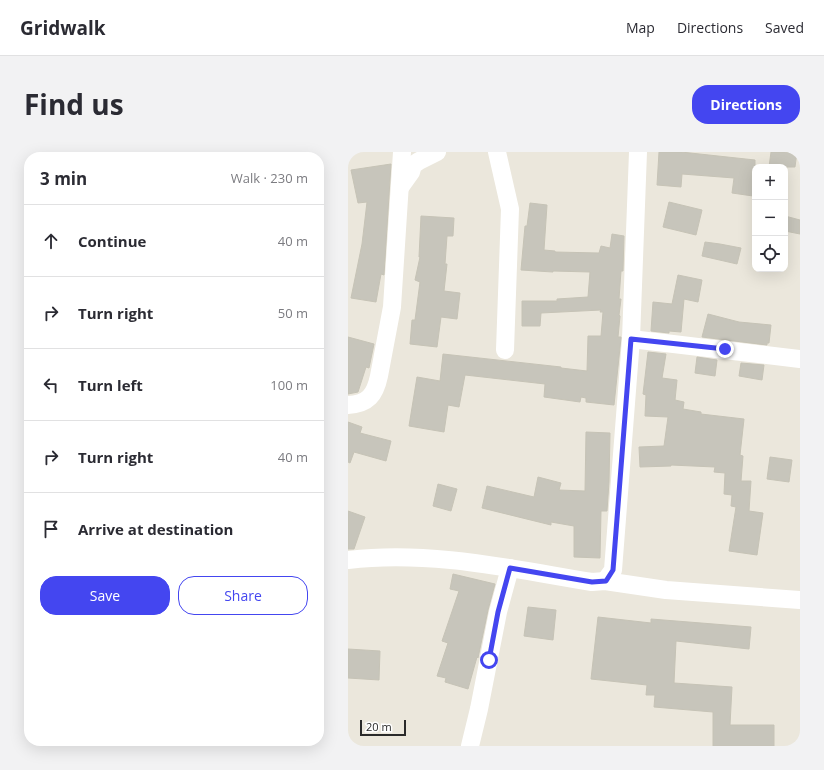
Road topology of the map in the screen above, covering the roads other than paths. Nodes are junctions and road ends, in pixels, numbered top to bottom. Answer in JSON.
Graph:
{"nodes":[{"id":1,"x":402,"y":152,"type":"edge"},
{"id":2,"x":437,"y":152,"type":"edge"},
{"id":3,"x":444,"y":152,"type":"edge"},
{"id":4,"x":497,"y":152,"type":"edge"},
{"id":5,"x":638,"y":152,"type":"edge"},
{"id":6,"x":400,"y":187,"type":"junction"},
{"id":7,"x":631,"y":339,"type":"junction"},
{"id":8,"x":505,"y":350,"type":"dead end"},
{"id":9,"x":800,"y":359,"type":"edge"},
{"id":10,"x":348,"y":405,"type":"edge"},
{"id":11,"x":348,"y":560,"type":"edge"},
{"id":12,"x":510,"y":568,"type":"junction"},
{"id":13,"x":606,"y":581,"type":"junction"},
{"id":14,"x":800,"y":600,"type":"edge"},
{"id":15,"x":470,"y":746,"type":"edge"}],
"edges":[{"from":1,"to":6,"type":"street"},
{"from":2,"to":3,"type":"street"},
{"from":2,"to":6,"type":"street"},
{"from":4,"to":8,"type":"street"},
{"from":5,"to":7,"type":"street"},
{"from":6,"to":10,"type":"street"},
{"from":7,"to":9,"type":"street"},
{"from":7,"to":13,"type":"street"},
{"from":11,"to":12,"type":"street"},
{"from":12,"to":13,"type":"street"},
{"from":12,"to":15,"type":"street"},
{"from":13,"to":14,"type":"street"}]}
